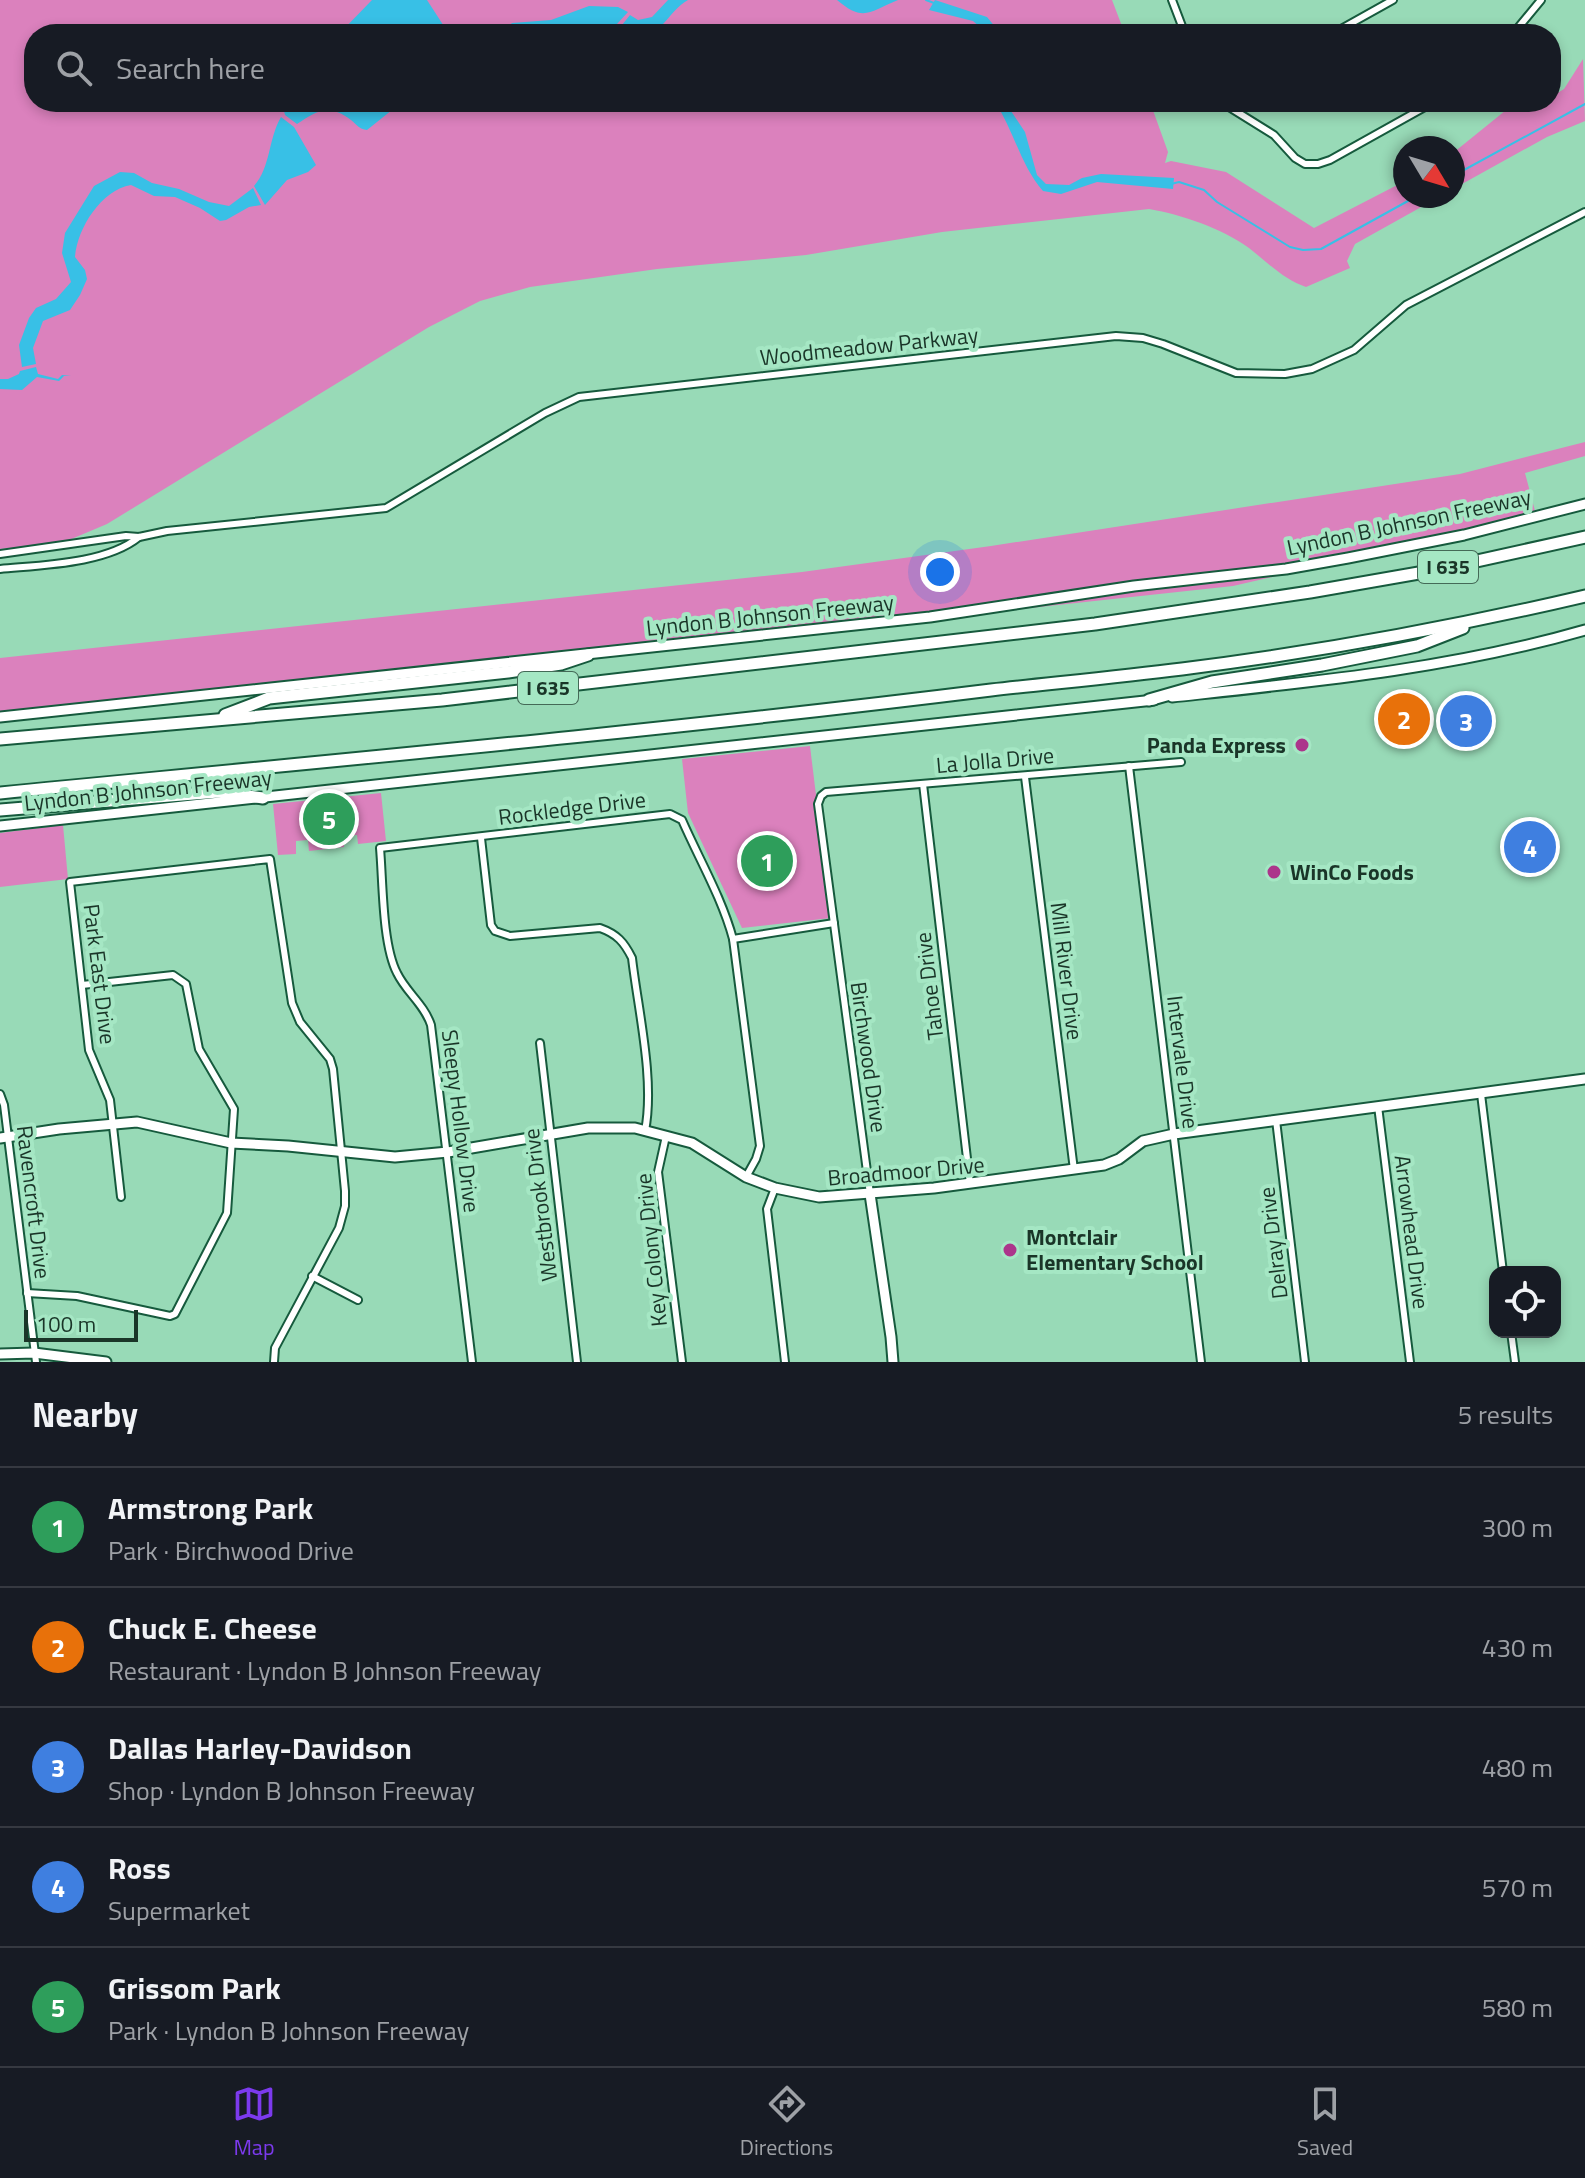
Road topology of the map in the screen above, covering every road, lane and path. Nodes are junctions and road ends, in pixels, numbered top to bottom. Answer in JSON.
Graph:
{"nodes":[{"id":1,"x":1172,"y":0,"type":"edge"},
{"id":2,"x":1393,"y":0,"type":"edge"},
{"id":3,"x":1541,"y":0,"type":"edge"},
{"id":4,"x":1181,"y":24,"type":"edge"},
{"id":5,"x":1350,"y":24,"type":"edge"},
{"id":6,"x":1521,"y":24,"type":"edge"},
{"id":7,"x":1238,"y":112,"type":"edge"},
{"id":8,"x":1416,"y":112,"type":"edge"},
{"id":9,"x":1585,"y":212,"type":"edge"},
{"id":10,"x":1585,"y":504,"type":"edge"},
{"id":11,"x":139,"y":537,"type":"junction"},
{"id":12,"x":1585,"y":537,"type":"edge"},
{"id":13,"x":0,"y":554,"type":"edge"},
{"id":14,"x":0,"y":569,"type":"edge"},
{"id":15,"x":1585,"y":596,"type":"edge"},
{"id":16,"x":1486,"y":619,"type":"junction"},
{"id":17,"x":1585,"y":630,"type":"edge"},
{"id":18,"x":588,"y":655,"type":"junction"},
{"id":19,"x":1149,"y":700,"type":"junction"},
{"id":20,"x":0,"y":717,"type":"edge"},
{"id":21,"x":209,"y":721,"type":"junction"},
{"id":22,"x":0,"y":739,"type":"edge"},
{"id":23,"x":1181,"y":762,"type":"dead end"},
{"id":24,"x":1129,"y":766,"type":"junction"},
{"id":25,"x":1025,"y":777,"type":"junction"},
{"id":26,"x":923,"y":784,"type":"junction"},
{"id":27,"x":0,"y":793,"type":"edge"},
{"id":28,"x":263,"y":798,"type":"junction"},
{"id":29,"x":818,"y":804,"type":"joint"},
{"id":30,"x":0,"y":810,"type":"edge"},
{"id":31,"x":0,"y":826,"type":"edge"},
{"id":32,"x":481,"y":838,"type":"junction"},
{"id":33,"x":380,"y":848,"type":"joint"},
{"id":34,"x":834,"y":923,"type":"junction"},
{"id":35,"x":733,"y":939,"type":"junction"},
{"id":36,"x":82,"y":985,"type":"junction"},
{"id":37,"x":540,"y":1043,"type":"dead end"},
{"id":38,"x":1585,"y":1079,"type":"edge"},
{"id":39,"x":0,"y":1094,"type":"edge"},
{"id":40,"x":1481,"y":1094,"type":"junction"},
{"id":41,"x":1378,"y":1106,"type":"junction"},
{"id":42,"x":1276,"y":1120,"type":"junction"},
{"id":43,"x":113,"y":1123,"type":"junction"},
{"id":44,"x":645,"y":1131,"type":"junction"},
{"id":45,"x":549,"y":1134,"type":"junction"},
{"id":46,"x":1174,"y":1134,"type":"junction"},
{"id":47,"x":667,"y":1135,"type":"junction"},
{"id":48,"x":4,"y":1138,"type":"edge"},
{"id":49,"x":231,"y":1143,"type":"junction"},
{"id":50,"x":342,"y":1151,"type":"junction"},
{"id":51,"x":448,"y":1152,"type":"junction"},
{"id":52,"x":1074,"y":1170,"type":"junction"},
{"id":53,"x":746,"y":1177,"type":"junction"},
{"id":54,"x":970,"y":1184,"type":"junction"},
{"id":55,"x":775,"y":1188,"type":"junction"},
{"id":56,"x":870,"y":1194,"type":"junction"},
{"id":57,"x":121,"y":1197,"type":"dead end"},
{"id":58,"x":1502,"y":1266,"type":"edge"},
{"id":59,"x":312,"y":1276,"type":"junction"},
{"id":60,"x":27,"y":1293,"type":"junction"},
{"id":61,"x":358,"y":1300,"type":"dead end"},
{"id":62,"x":1512,"y":1338,"type":"edge"},
{"id":63,"x":0,"y":1354,"type":"edge"},
{"id":64,"x":35,"y":1358,"type":"edge"},
{"id":65,"x":106,"y":1362,"type":"edge"},
{"id":66,"x":274,"y":1362,"type":"edge"},
{"id":67,"x":472,"y":1362,"type":"edge"},
{"id":68,"x":577,"y":1362,"type":"edge"},
{"id":69,"x":682,"y":1362,"type":"edge"},
{"id":70,"x":785,"y":1362,"type":"edge"},
{"id":71,"x":893,"y":1362,"type":"edge"},
{"id":72,"x":1201,"y":1362,"type":"edge"},
{"id":73,"x":1305,"y":1362,"type":"edge"},
{"id":74,"x":1410,"y":1362,"type":"edge"},
{"id":75,"x":1515,"y":1362,"type":"edge"}],
"edges":[{"from":1,"to":4,"type":"street"},
{"from":2,"to":5,"type":"street"},
{"from":3,"to":6,"type":"street"},
{"from":7,"to":8,"type":"street"},
{"from":9,"to":11,"type":"street","name":"Woodmeadow Parkway"},
{"from":10,"to":18,"type":"main road","name":"Lyndon B Johnson Freeway"},
{"from":11,"to":13,"type":"street","name":"Woodmeadow Parkway"},
{"from":11,"to":14,"type":"street","name":"Woodmeadow Parkway"},
{"from":12,"to":21,"type":"highway","name":"Lyndon B Johnson Freeway","number":"I 635"},
{"from":15,"to":16,"type":"highway","name":"Lyndon B Johnson Freeway","number":"I 635"},
{"from":16,"to":19,"type":"highway"},
{"from":16,"to":27,"type":"highway","name":"Lyndon B Johnson Freeway","number":"I 635"},
{"from":17,"to":19,"type":"main road","name":"Lyndon B Johnson Freeway"},
{"from":18,"to":20,"type":"main road","name":"Lyndon B Johnson Freeway"},
{"from":18,"to":21,"type":"highway"},
{"from":19,"to":28,"type":"main road","name":"Lyndon B Johnson Freeway"},
{"from":21,"to":22,"type":"highway","name":"Lyndon B Johnson Freeway","number":"I 635"},
{"from":23,"to":24,"type":"street","name":"La Jolla Drive"},
{"from":24,"to":25,"type":"street","name":"La Jolla Drive"},
{"from":24,"to":46,"type":"street","name":"Intervale Drive"},
{"from":25,"to":26,"type":"street","name":"La Jolla Drive"},
{"from":25,"to":52,"type":"street","name":"Mill River Drive"},
{"from":26,"to":29,"type":"street","name":"La Jolla Drive"},
{"from":26,"to":54,"type":"street","name":"Tahoe Drive"},
{"from":28,"to":30,"type":"highway"},
{"from":28,"to":31,"type":"main road","name":"Lyndon B Johnson Freeway"},
{"from":29,"to":34,"type":"street","name":"Birchwood Drive"},
{"from":32,"to":33,"type":"street","name":"Rockledge Drive"},
{"from":32,"to":35,"type":"street","name":"Rockledge Drive"},
{"from":32,"to":44,"type":"street"},
{"from":33,"to":51,"type":"street","name":"Sleepy Hollow Drive"},
{"from":34,"to":35,"type":"street"},
{"from":34,"to":56,"type":"street","name":"Birchwood Drive"},
{"from":35,"to":53,"type":"street","name":"Rockledge Drive"},
{"from":36,"to":43,"type":"street","name":"Park East Drive"},
{"from":36,"to":49,"type":"street"},
{"from":36,"to":50,"type":"street","name":"Park East Drive"},
{"from":37,"to":45,"type":"street","name":"Westbrook Drive"},
{"from":38,"to":40,"type":"main road","name":"Broadmoor Drive"},
{"from":39,"to":48,"type":"street","name":"Ravencroft Drive"},
{"from":40,"to":41,"type":"main road","name":"Broadmoor Drive"},
{"from":40,"to":58,"type":"street"},
{"from":41,"to":42,"type":"main road","name":"Broadmoor Drive"},
{"from":41,"to":74,"type":"street","name":"Arrowhead Drive"},
{"from":42,"to":46,"type":"main road","name":"Broadmoor Drive"},
{"from":42,"to":73,"type":"street","name":"Delray Drive"},
{"from":43,"to":48,"type":"main road","name":"Broadmoor Drive"},
{"from":43,"to":49,"type":"main road","name":"Broadmoor Drive"},
{"from":43,"to":57,"type":"street","name":"Park East Drive"},
{"from":44,"to":45,"type":"main road","name":"Broadmoor Drive"},
{"from":44,"to":47,"type":"main road","name":"Broadmoor Drive"},
{"from":45,"to":51,"type":"main road","name":"Broadmoor Drive"},
{"from":45,"to":68,"type":"street","name":"Westbrook Drive"},
{"from":46,"to":52,"type":"main road","name":"Broadmoor Drive"},
{"from":46,"to":72,"type":"street","name":"Intervale Drive"},
{"from":47,"to":53,"type":"main road","name":"Broadmoor Drive"},
{"from":47,"to":69,"type":"street","name":"Key Colony Drive"},
{"from":48,"to":60,"type":"street","name":"Ravencroft Drive"},
{"from":49,"to":50,"type":"main road","name":"Broadmoor Drive"},
{"from":49,"to":60,"type":"street"},
{"from":50,"to":51,"type":"main road","name":"Broadmoor Drive"},
{"from":50,"to":59,"type":"street"},
{"from":51,"to":67,"type":"street","name":"Sleepy Hollow Drive"},
{"from":52,"to":54,"type":"main road","name":"Broadmoor Drive"},
{"from":53,"to":55,"type":"main road","name":"Broadmoor Drive"},
{"from":54,"to":56,"type":"main road","name":"Broadmoor Drive"},
{"from":55,"to":56,"type":"main road","name":"Broadmoor Drive"},
{"from":55,"to":70,"type":"street"},
{"from":56,"to":71,"type":"main road","name":"Birchwood Drive"},
{"from":59,"to":61,"type":"street"},
{"from":59,"to":66,"type":"street"},
{"from":60,"to":64,"type":"street","name":"Ravencroft Drive"},
{"from":62,"to":75,"type":"street"},
{"from":63,"to":64,"type":"main road"},
{"from":64,"to":65,"type":"main road"}]}
